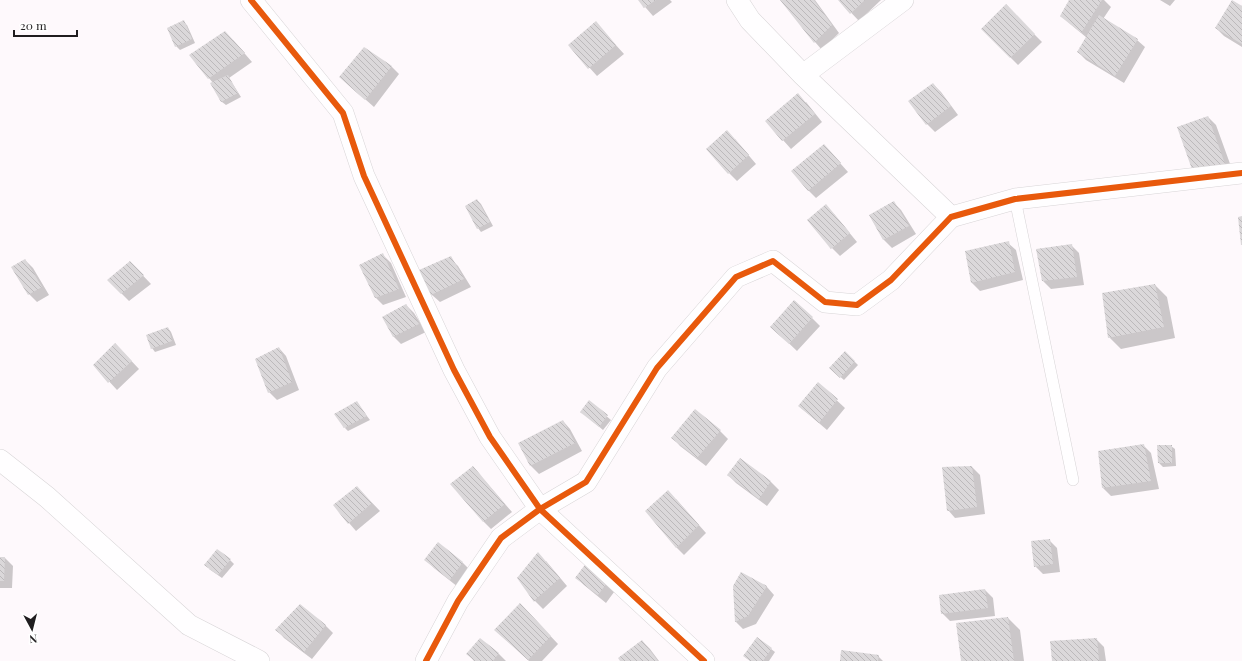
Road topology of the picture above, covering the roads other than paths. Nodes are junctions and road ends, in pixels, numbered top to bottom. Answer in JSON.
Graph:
{"nodes":[{"id":1,"x":251,"y":0,"type":"edge"},
{"id":2,"x":737,"y":0,"type":"edge"},
{"id":3,"x":903,"y":0,"type":"edge"},
{"id":4,"x":803,"y":75,"type":"junction"},
{"id":5,"x":1242,"y":173,"type":"edge"},
{"id":6,"x":1015,"y":199,"type":"junction"},
{"id":7,"x":951,"y":217,"type":"junction"},
{"id":8,"x":0,"y":460,"type":"edge"},
{"id":9,"x":1073,"y":480,"type":"dead end"},
{"id":10,"x":540,"y":509,"type":"junction"},
{"id":11,"x":259,"y":661,"type":"edge"},
{"id":12,"x":426,"y":661,"type":"edge"},
{"id":13,"x":704,"y":661,"type":"edge"}],
"edges":[{"from":1,"to":10,"type":"street"},
{"from":2,"to":4,"type":"street"},
{"from":3,"to":4,"type":"street"},
{"from":4,"to":7,"type":"street"},
{"from":5,"to":6,"type":"street"},
{"from":6,"to":7,"type":"street"},
{"from":6,"to":9,"type":"lane"},
{"from":7,"to":10,"type":"street"},
{"from":8,"to":11,"type":"street"},
{"from":10,"to":12,"type":"street"},
{"from":10,"to":13,"type":"street"}]}
